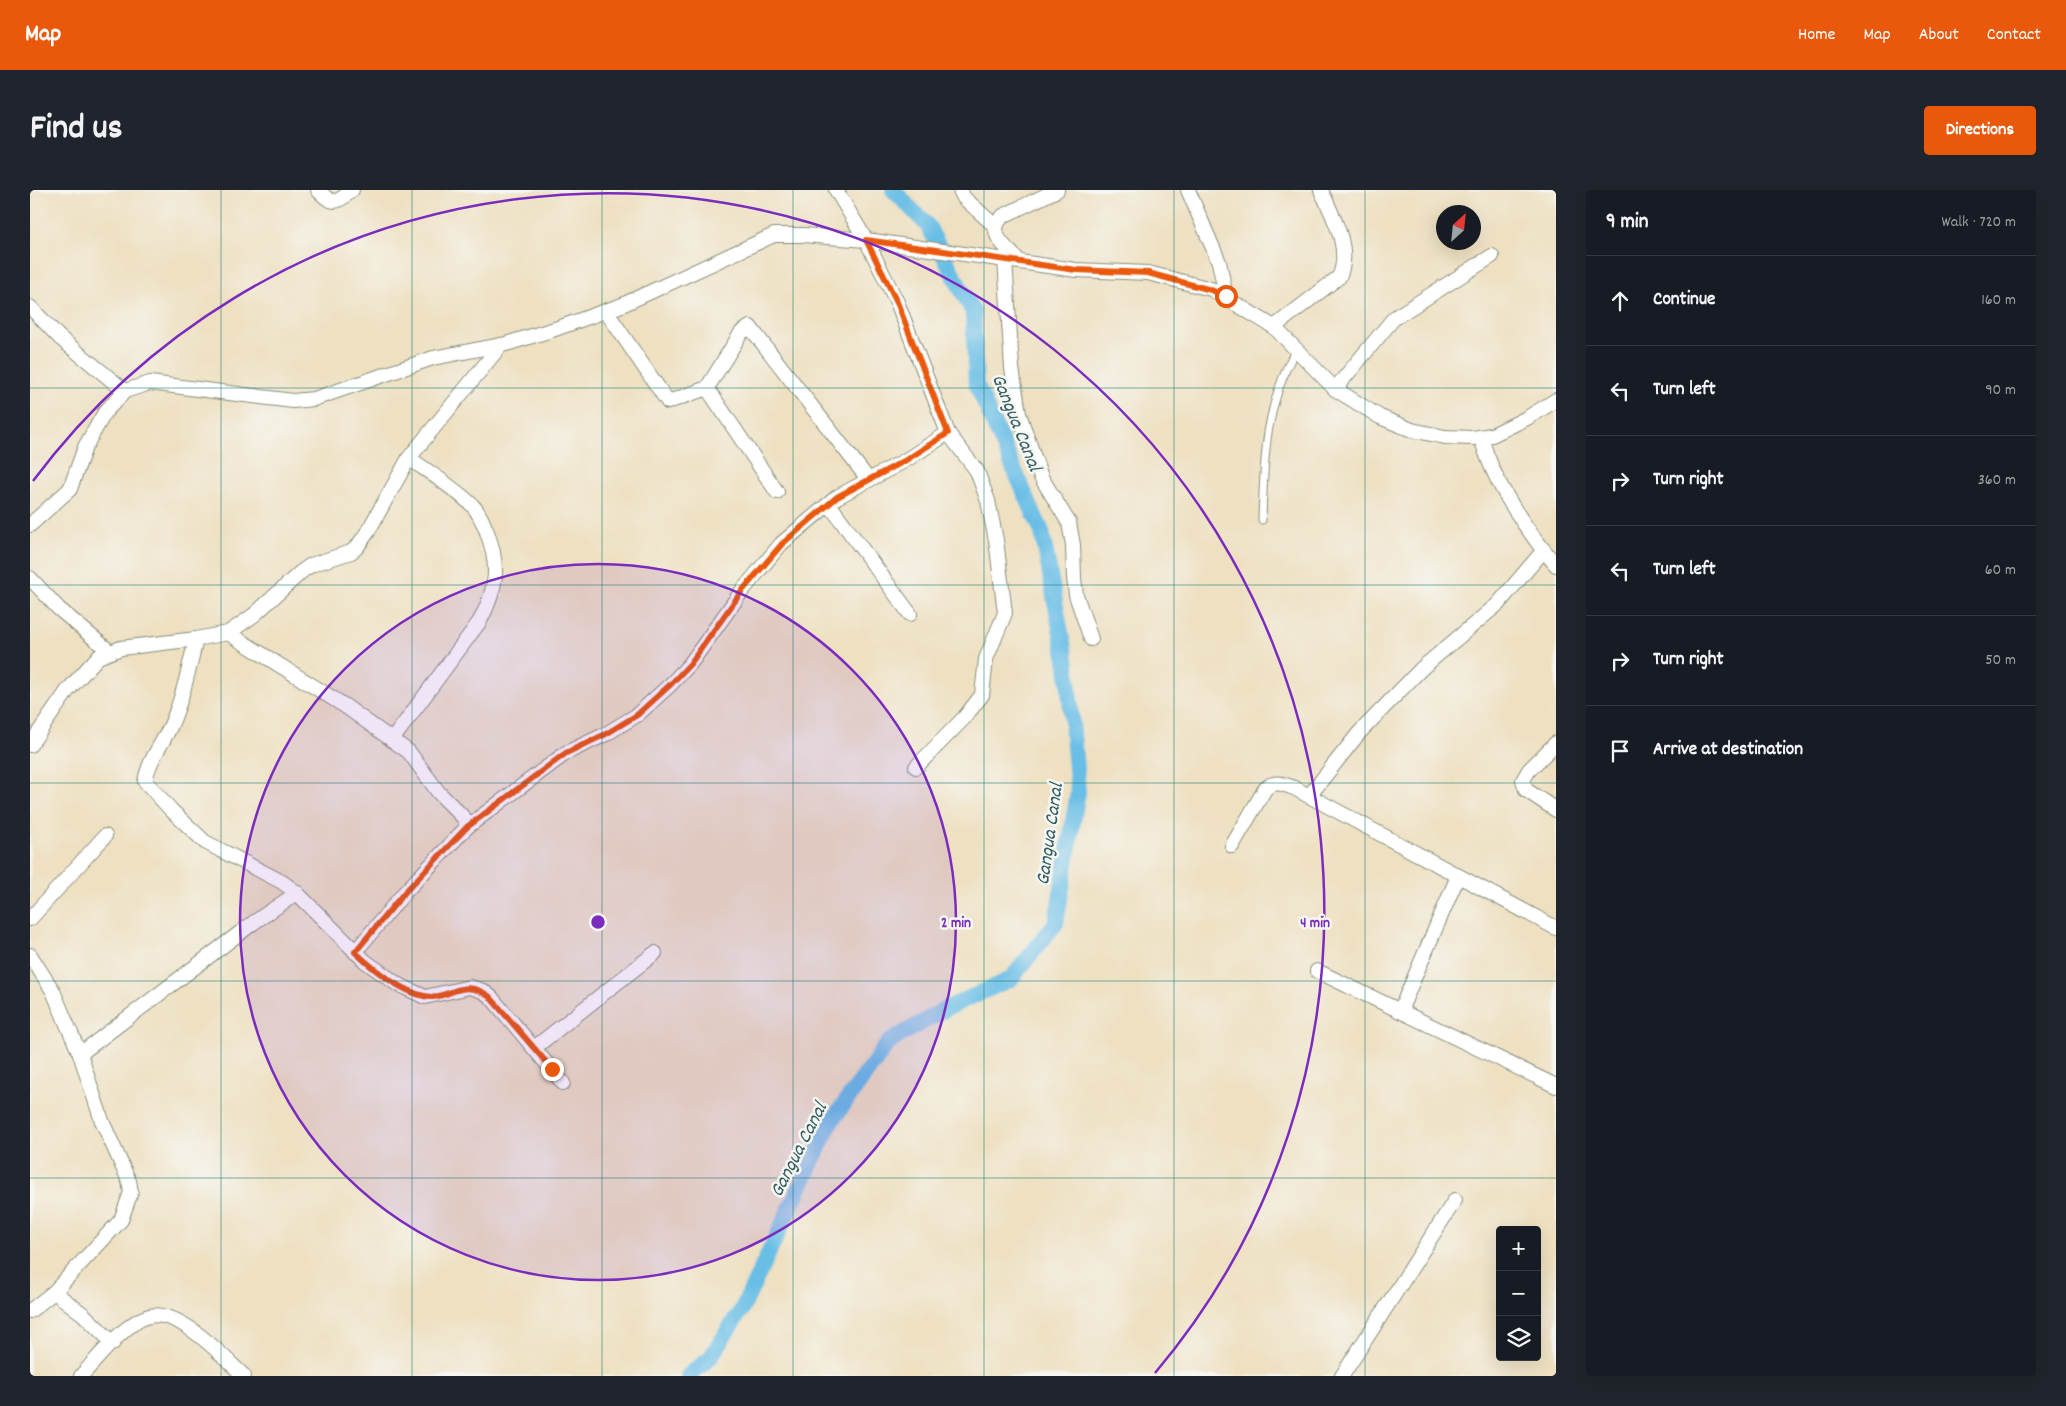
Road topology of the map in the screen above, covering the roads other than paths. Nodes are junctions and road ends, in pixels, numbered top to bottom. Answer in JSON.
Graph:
{"nodes":[{"id":1,"x":318,"y":190,"type":"edge"},
{"id":2,"x":352,"y":190,"type":"edge"},
{"id":3,"x":836,"y":190,"type":"edge"},
{"id":4,"x":960,"y":190,"type":"edge"},
{"id":5,"x":1057,"y":190,"type":"edge"},
{"id":6,"x":1188,"y":190,"type":"edge"},
{"id":7,"x":1321,"y":190,"type":"edge"},
{"id":8,"x":995,"y":226,"type":"junction"},
{"id":9,"x":866,"y":240,"type":"junction"},
{"id":10,"x":1492,"y":256,"type":"dead end"},
{"id":11,"x":999,"y":258,"type":"junction"},
{"id":12,"x":1019,"y":261,"type":"junction"},
{"id":13,"x":1226,"y":296,"type":"junction"},
{"id":14,"x":30,"y":307,"type":"edge"},
{"id":15,"x":606,"y":311,"type":"junction"},
{"id":16,"x":1274,"y":328,"type":"junction"},
{"id":17,"x":501,"y":345,"type":"junction"},
{"id":18,"x":1296,"y":348,"type":"junction"},
{"id":19,"x":707,"y":388,"type":"junction"},
{"id":20,"x":1335,"y":389,"type":"junction"},
{"id":21,"x":125,"y":391,"type":"junction"},
{"id":22,"x":1556,"y":400,"type":"edge"},
{"id":23,"x":948,"y":433,"type":"junction"},
{"id":24,"x":1481,"y":437,"type":"junction"},
{"id":25,"x":410,"y":458,"type":"junction"},
{"id":26,"x":868,"y":479,"type":"junction"},
{"id":27,"x":777,"y":492,"type":"dead end"},
{"id":28,"x":829,"y":504,"type":"junction"},
{"id":29,"x":1262,"y":520,"type":"dead end"},
{"id":30,"x":30,"y":525,"type":"edge"},
{"id":31,"x":1544,"y":550,"type":"junction"},
{"id":32,"x":1556,"y":565,"type":"edge"},
{"id":33,"x":30,"y":578,"type":"edge"},
{"id":34,"x":910,"y":614,"type":"dead end"},
{"id":35,"x":228,"y":633,"type":"junction"},
{"id":36,"x":1091,"y":638,"type":"dead end"},
{"id":37,"x":196,"y":639,"type":"junction"},
{"id":38,"x":109,"y":651,"type":"junction"},
{"id":39,"x":392,"y":740,"type":"junction"},
{"id":40,"x":1556,"y":743,"type":"edge"},
{"id":41,"x":30,"y":745,"type":"edge"},
{"id":42,"x":916,"y":766,"type":"dead end"},
{"id":43,"x":1309,"y":796,"type":"junction"},
{"id":44,"x":1556,"y":810,"type":"edge"},
{"id":45,"x":467,"y":827,"type":"junction"},
{"id":46,"x":105,"y":836,"type":"dead end"},
{"id":47,"x":1232,"y":846,"type":"dead end"},
{"id":48,"x":1458,"y":876,"type":"junction"},
{"id":49,"x":297,"y":893,"type":"junction"},
{"id":50,"x":30,"y":919,"type":"edge"},
{"id":51,"x":1556,"y":928,"type":"edge"},
{"id":52,"x":355,"y":952,"type":"junction"},
{"id":53,"x":655,"y":953,"type":"dead end"},
{"id":54,"x":30,"y":954,"type":"edge"},
{"id":55,"x":1317,"y":971,"type":"dead end"},
{"id":56,"x":1400,"y":1011,"type":"junction"},
{"id":57,"x":534,"y":1048,"type":"junction"},
{"id":58,"x":80,"y":1054,"type":"junction"},
{"id":59,"x":563,"y":1083,"type":"dead end"},
{"id":60,"x":1556,"y":1086,"type":"edge"},
{"id":61,"x":1455,"y":1200,"type":"dead end"},
{"id":62,"x":54,"y":1292,"type":"junction"},
{"id":63,"x":30,"y":1312,"type":"edge"},
{"id":64,"x":113,"y":1342,"type":"junction"},
{"id":65,"x":81,"y":1376,"type":"edge"},
{"id":66,"x":244,"y":1376,"type":"edge"},
{"id":67,"x":1342,"y":1376,"type":"edge"}],
"edges":[{"from":1,"to":2,"type":"street"},
{"from":3,"to":9,"type":"street"},
{"from":4,"to":8,"type":"street"},
{"from":5,"to":8,"type":"street"},
{"from":6,"to":13,"type":"street"},
{"from":7,"to":16,"type":"street"},
{"from":8,"to":12,"type":"street"},
{"from":9,"to":11,"type":"street"},
{"from":9,"to":15,"type":"street"},
{"from":9,"to":23,"type":"street"},
{"from":10,"to":20,"type":"street"},
{"from":11,"to":12,"type":"street"},
{"from":11,"to":36,"type":"street"},
{"from":12,"to":13,"type":"street"},
{"from":13,"to":16,"type":"street"},
{"from":14,"to":21,"type":"street"},
{"from":15,"to":17,"type":"street"},
{"from":15,"to":19,"type":"street"},
{"from":16,"to":18,"type":"street"},
{"from":17,"to":21,"type":"street"},
{"from":17,"to":25,"type":"street"},
{"from":18,"to":20,"type":"street"},
{"from":18,"to":29,"type":"lane"},
{"from":19,"to":26,"type":"street"},
{"from":19,"to":27,"type":"street"},
{"from":20,"to":24,"type":"street"},
{"from":21,"to":30,"type":"street"},
{"from":22,"to":24,"type":"street"},
{"from":23,"to":26,"type":"street"},
{"from":23,"to":42,"type":"street"},
{"from":24,"to":31,"type":"street"},
{"from":25,"to":35,"type":"street"},
{"from":25,"to":39,"type":"street"},
{"from":26,"to":28,"type":"street"},
{"from":28,"to":34,"type":"street"},
{"from":28,"to":45,"type":"street"},
{"from":31,"to":32,"type":"street"},
{"from":31,"to":43,"type":"street"},
{"from":33,"to":38,"type":"street"},
{"from":35,"to":37,"type":"street"},
{"from":35,"to":39,"type":"street"},
{"from":37,"to":38,"type":"street"},
{"from":37,"to":49,"type":"street"},
{"from":38,"to":41,"type":"street"},
{"from":39,"to":45,"type":"street"},
{"from":40,"to":44,"type":"street"},
{"from":43,"to":47,"type":"street"},
{"from":43,"to":48,"type":"street"},
{"from":45,"to":52,"type":"street"},
{"from":46,"to":50,"type":"street"},
{"from":48,"to":51,"type":"street"},
{"from":48,"to":56,"type":"street"},
{"from":49,"to":52,"type":"street"},
{"from":49,"to":58,"type":"street"},
{"from":52,"to":57,"type":"street"},
{"from":53,"to":57,"type":"street"},
{"from":54,"to":58,"type":"street"},
{"from":55,"to":56,"type":"street"},
{"from":56,"to":60,"type":"street"},
{"from":57,"to":59,"type":"street"},
{"from":58,"to":62,"type":"street"},
{"from":61,"to":67,"type":"street"},
{"from":62,"to":63,"type":"street"},
{"from":62,"to":64,"type":"street"},
{"from":64,"to":65,"type":"street"},
{"from":64,"to":66,"type":"street"}]}
